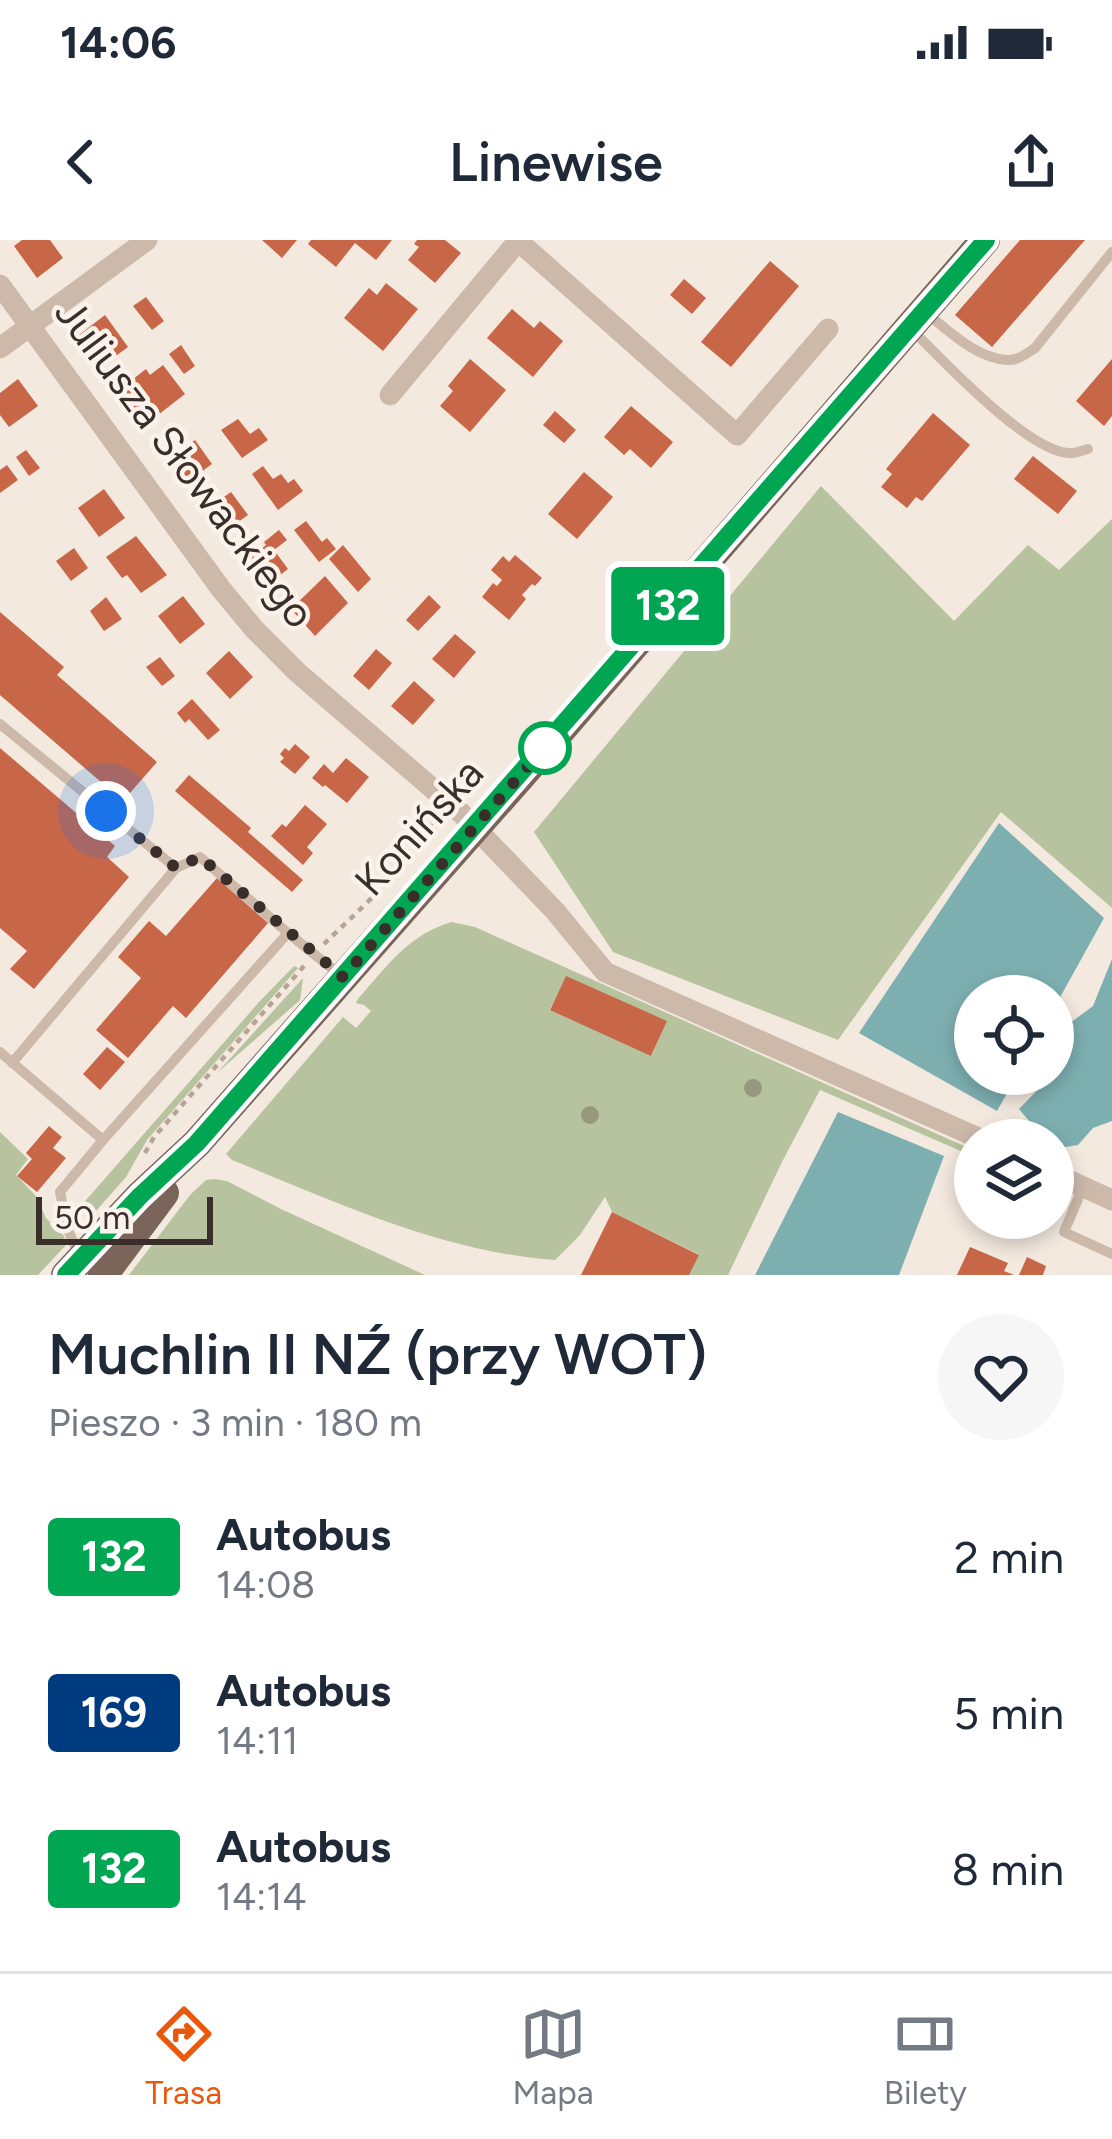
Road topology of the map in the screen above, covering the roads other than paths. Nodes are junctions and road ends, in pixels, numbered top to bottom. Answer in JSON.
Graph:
{"nodes":[{"id":1,"x":147,"y":240,"type":"edge"},
{"id":2,"x":518,"y":240,"type":"edge"},
{"id":3,"x":986,"y":240,"type":"edge"},
{"id":4,"x":1112,"y":253,"type":"edge"},
{"id":5,"x":0,"y":285,"type":"edge"},
{"id":6,"x":916,"y":320,"type":"junction"},
{"id":7,"x":30,"y":326,"type":"junction"},
{"id":8,"x":828,"y":329,"type":"dead end"},
{"id":9,"x":0,"y":348,"type":"edge"},
{"id":10,"x":390,"y":395,"type":"dead end"},
{"id":11,"x":1088,"y":449,"type":"dead end"},
{"id":12,"x":0,"y":724,"type":"edge"},
{"id":13,"x":473,"y":829,"type":"junction"},
{"id":14,"x":176,"y":868,"type":"junction"},
{"id":15,"x":288,"y":932,"type":"junction"},
{"id":16,"x":343,"y":977,"type":"junction"},
{"id":17,"x":0,"y":1052,"type":"edge"},
{"id":18,"x":12,"y":1063,"type":"junction"},
{"id":19,"x":954,"y":1127,"type":"edge"},
{"id":20,"x":103,"y":1140,"type":"junction"},
{"id":21,"x":1074,"y":1182,"type":"edge"},
{"id":22,"x":1083,"y":1187,"type":"junction"},
{"id":23,"x":1112,"y":1200,"type":"edge"},
{"id":24,"x":1112,"y":1254,"type":"edge"},
{"id":25,"x":84,"y":1269,"type":"edge"}],
"edges":[{"from":1,"to":7,"type":"street"},
{"from":2,"to":8,"type":"street"},
{"from":2,"to":10,"type":"street"},
{"from":3,"to":6,"type":"main road","name":"Konińska"},
{"from":4,"to":6,"type":"lane"},
{"from":5,"to":7,"type":"street","name":"Juliusza Słowackiego"},
{"from":6,"to":11,"type":"lane"},
{"from":6,"to":13,"type":"main road","name":"Konińska"},
{"from":7,"to":9,"type":"street"},
{"from":7,"to":13,"type":"street","name":"Juliusza Słowackiego"},
{"from":12,"to":14,"type":"lane"},
{"from":13,"to":16,"type":"main road","name":"Konińska"},
{"from":13,"to":19,"type":"street","name":"Juliusza Słowackiego"},
{"from":14,"to":15,"type":"lane"},
{"from":14,"to":18,"type":"lane"},
{"from":15,"to":16,"type":"lane"},
{"from":15,"to":20,"type":"lane"},
{"from":16,"to":25,"type":"main road","name":"Konińska"},
{"from":17,"to":18,"type":"lane"},
{"from":18,"to":20,"type":"lane"},
{"from":20,"to":25,"type":"lane"},
{"from":21,"to":22,"type":"street"},
{"from":22,"to":23,"type":"street"},
{"from":22,"to":24,"type":"lane"}]}
